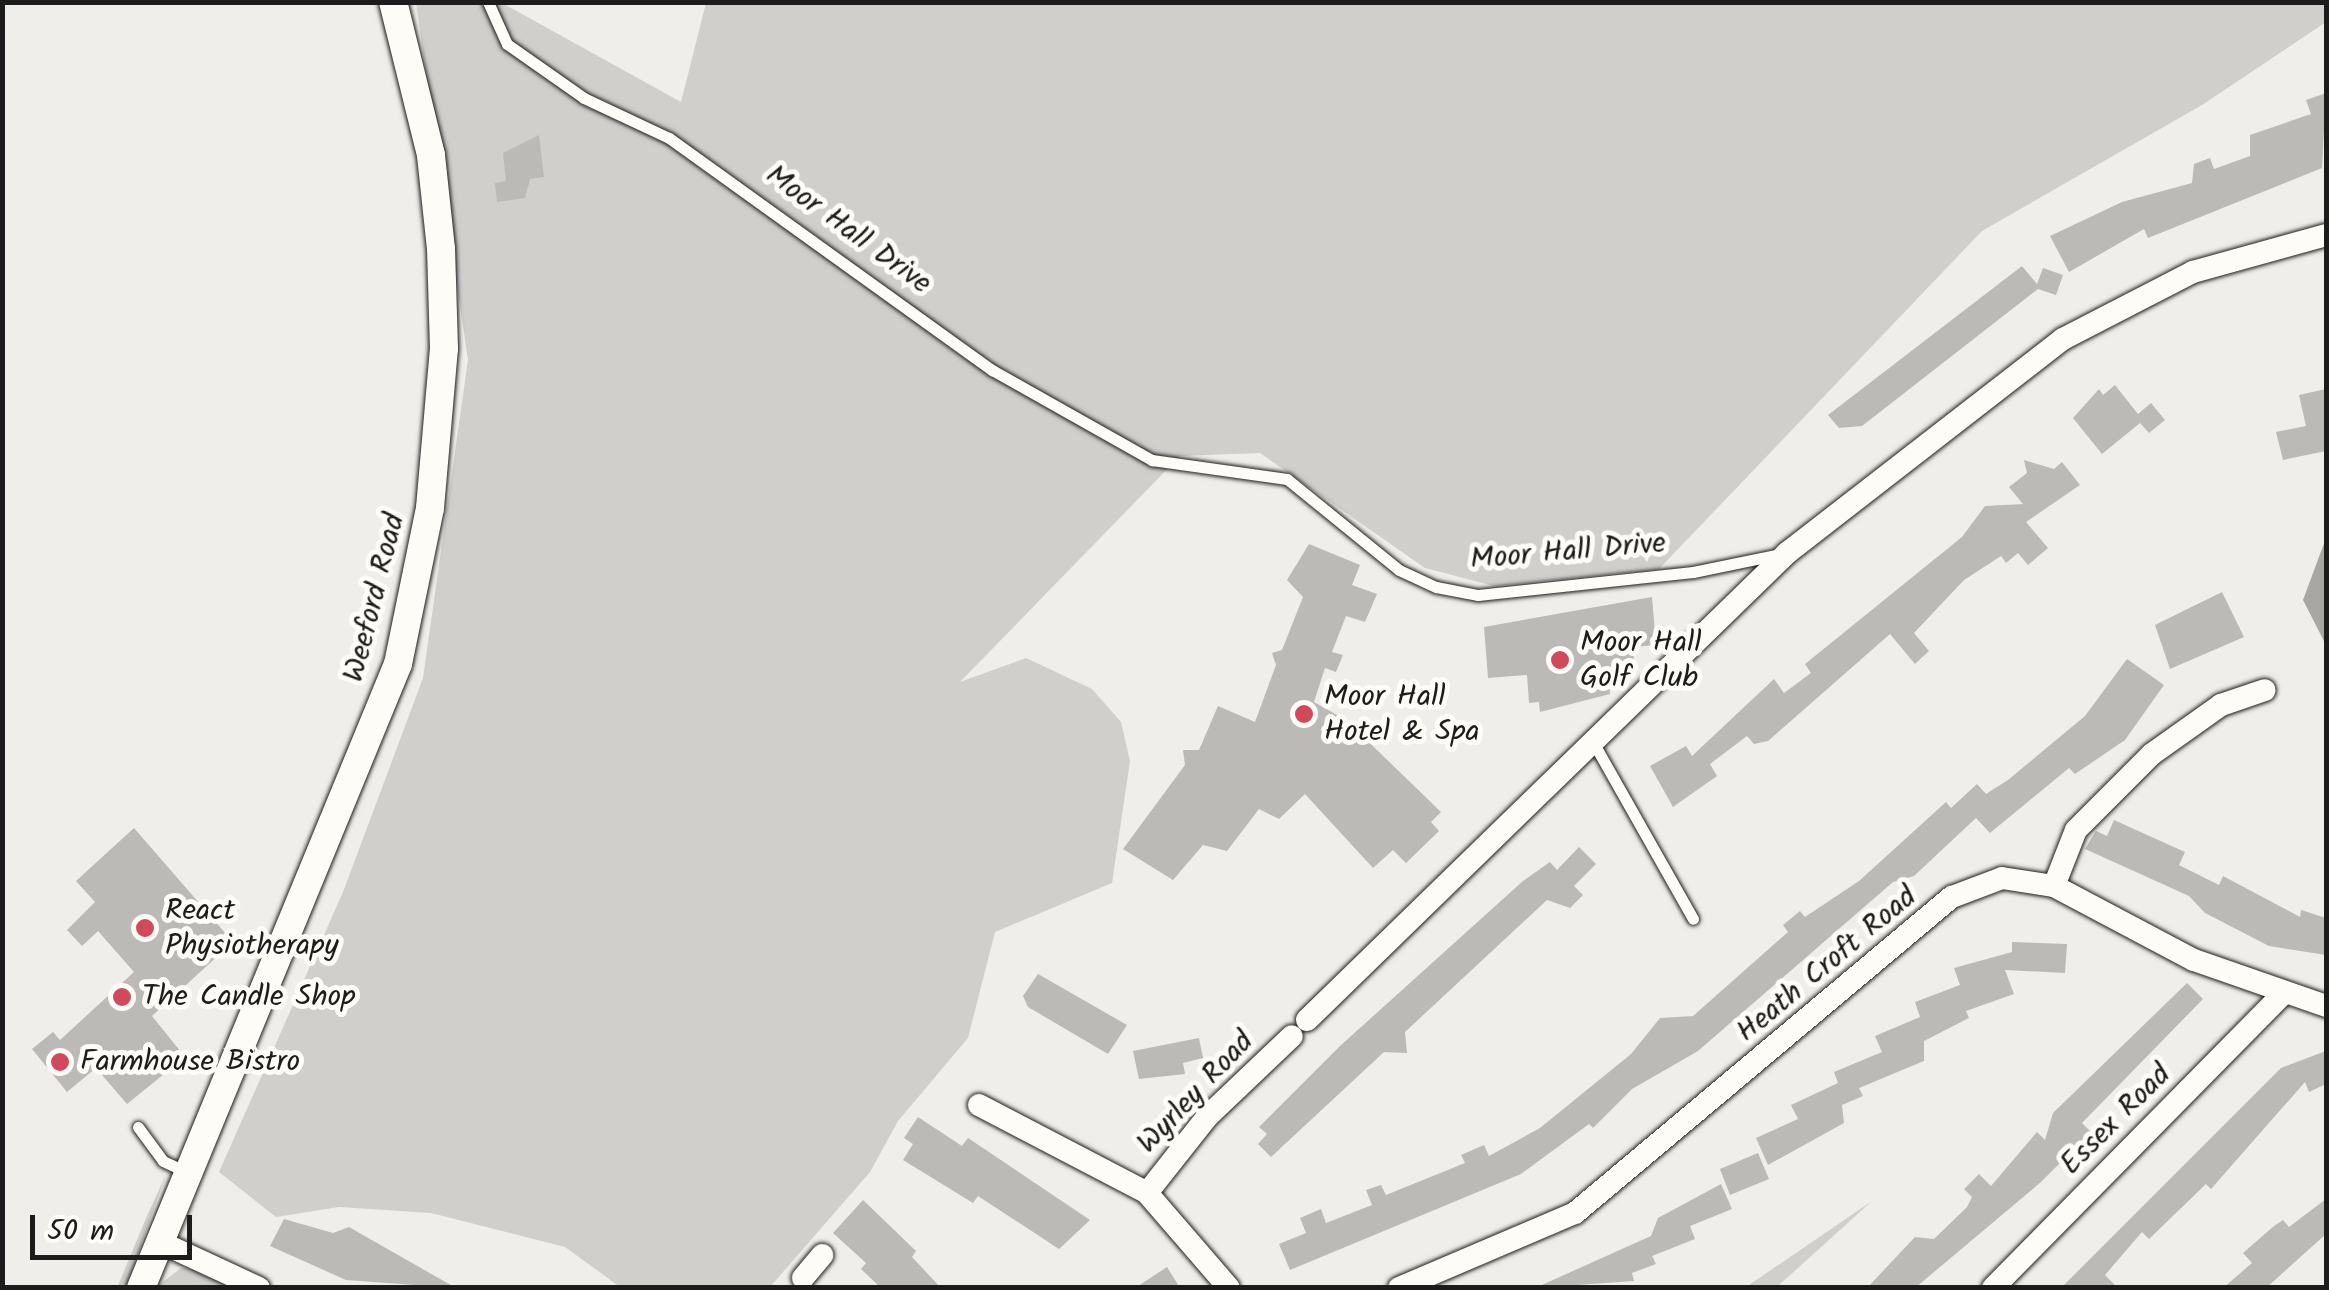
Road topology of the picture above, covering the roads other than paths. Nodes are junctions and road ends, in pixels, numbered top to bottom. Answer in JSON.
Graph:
{"nodes":[{"id":1,"x":392,"y":2,"type":"edge"},
{"id":2,"x":488,"y":2,"type":"edge"},
{"id":3,"x":2326,"y":235,"type":"edge"},
{"id":4,"x":1787,"y":552,"type":"junction"},
{"id":5,"x":2264,"y":690,"type":"dead end"},
{"id":6,"x":1592,"y":742,"type":"junction"},
{"id":7,"x":2054,"y":886,"type":"junction"},
{"id":8,"x":1693,"y":919,"type":"dead end"},
{"id":9,"x":2282,"y":994,"type":"junction"},
{"id":10,"x":2326,"y":1006,"type":"edge"},
{"id":11,"x":980,"y":1104,"type":"dead end"},
{"id":12,"x":138,"y":1127,"type":"dead end"},
{"id":13,"x":187,"y":1172,"type":"junction"},
{"id":14,"x":1147,"y":1193,"type":"junction"},
{"id":15,"x":160,"y":1242,"type":"junction"},
{"id":16,"x":822,"y":1256,"type":"dead end"},
{"id":17,"x":803,"y":1285,"type":"edge"},
{"id":18,"x":141,"y":1288,"type":"edge"},
{"id":19,"x":259,"y":1288,"type":"edge"},
{"id":20,"x":1229,"y":1288,"type":"edge"},
{"id":21,"x":1399,"y":1288,"type":"edge"},
{"id":22,"x":1992,"y":1288,"type":"edge"}],
"edges":[{"from":1,"to":13,"type":"street","name":"Weeford Road"},
{"from":2,"to":4,"type":"lane","name":"Moor Hall Drive"},
{"from":3,"to":4,"type":"street","name":"Moor Hall Drive"},
{"from":4,"to":6,"type":"street","name":"Wyrley Road"},
{"from":5,"to":7,"type":"street"},
{"from":6,"to":8,"type":"lane"},
{"from":6,"to":14,"type":"street","name":"Wyrley Road"},
{"from":7,"to":9,"type":"street","name":"Heath Croft Road"},
{"from":7,"to":21,"type":"street","name":"Heath Croft Road"},
{"from":9,"to":10,"type":"street","name":"Heath Croft Road"},
{"from":9,"to":22,"type":"street","name":"Essex Road"},
{"from":11,"to":14,"type":"street"},
{"from":12,"to":13,"type":"lane"},
{"from":13,"to":15,"type":"street","name":"Weeford Road"},
{"from":14,"to":20,"type":"street"},
{"from":15,"to":18,"type":"street","name":"Weeford Road"},
{"from":15,"to":19,"type":"street"},
{"from":16,"to":17,"type":"street"}]}
